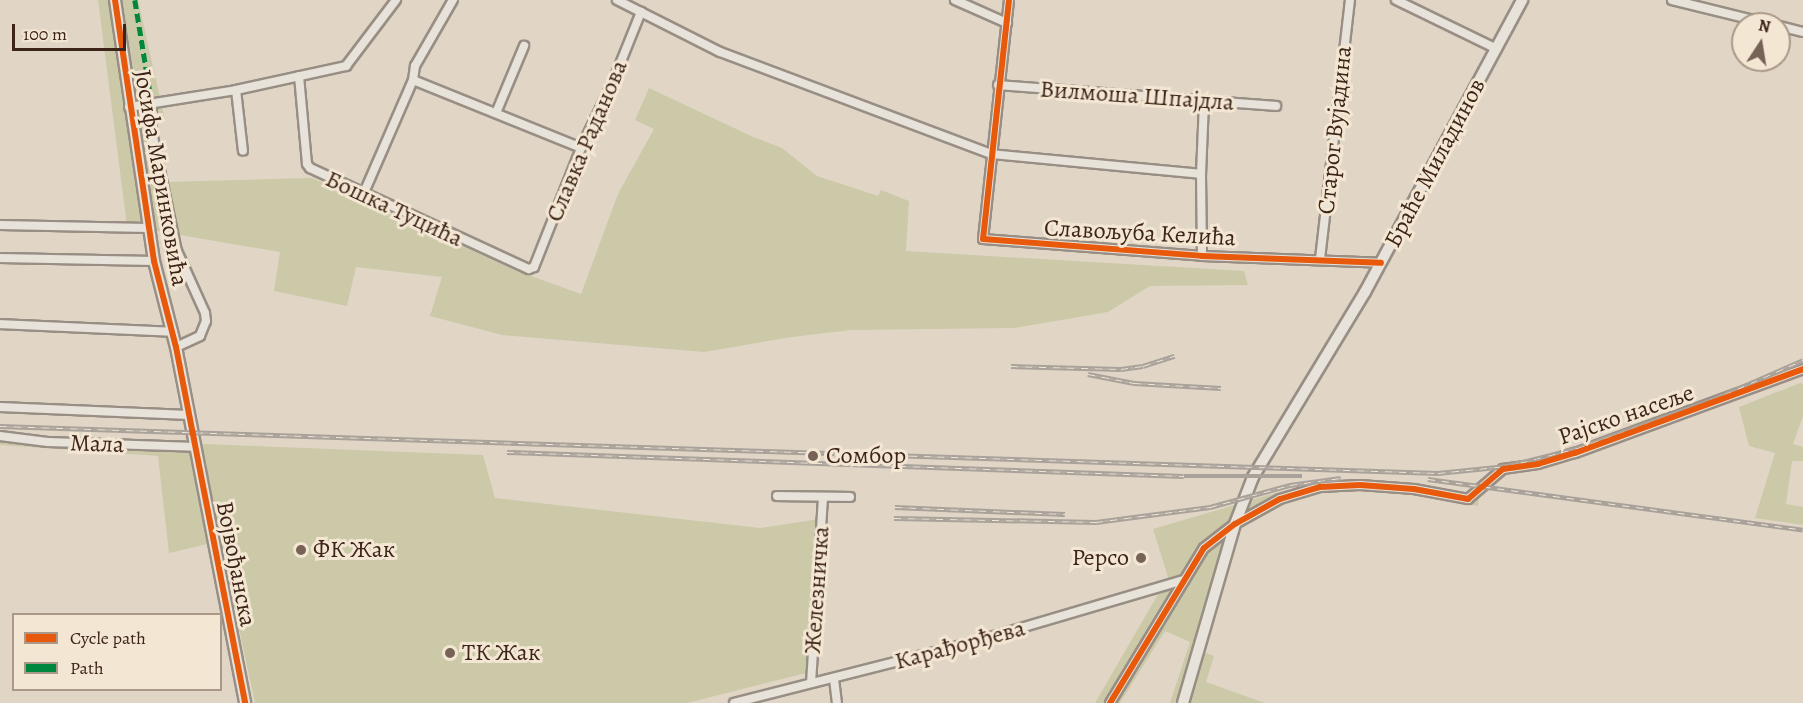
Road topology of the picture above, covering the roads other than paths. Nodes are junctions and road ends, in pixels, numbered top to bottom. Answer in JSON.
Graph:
{"nodes":[{"id":1,"x":115,"y":0,"type":"edge"},
{"id":2,"x":396,"y":0,"type":"edge"},
{"id":3,"x":453,"y":0,"type":"edge"},
{"id":4,"x":618,"y":0,"type":"edge"},
{"id":5,"x":955,"y":0,"type":"edge"},
{"id":6,"x":1009,"y":0,"type":"edge"},
{"id":7,"x":1350,"y":0,"type":"edge"},
{"id":8,"x":1396,"y":0,"type":"edge"},
{"id":9,"x":1522,"y":0,"type":"edge"},
{"id":10,"x":1672,"y":0,"type":"edge"},
{"id":11,"x":641,"y":12,"type":"junction"},
{"id":12,"x":1731,"y":14,"type":"edge"},
{"id":13,"x":1007,"y":23,"type":"junction"},
{"id":14,"x":524,"y":46,"type":"dead end"},
{"id":15,"x":1497,"y":49,"type":"junction"},
{"id":16,"x":299,"y":76,"type":"junction"},
{"id":17,"x":413,"y":80,"type":"junction"},
{"id":18,"x":998,"y":85,"type":"junction"},
{"id":19,"x":236,"y":90,"type":"junction"},
{"id":20,"x":1204,"y":101,"type":"junction"},
{"id":21,"x":152,"y":104,"type":"junction"},
{"id":22,"x":129,"y":106,"type":"junction"},
{"id":23,"x":1276,"y":106,"type":"dead end"},
{"id":24,"x":496,"y":113,"type":"junction"},
{"id":25,"x":582,"y":148,"type":"junction"},
{"id":26,"x":243,"y":151,"type":"dead end"},
{"id":27,"x":991,"y":154,"type":"junction"},
{"id":28,"x":1201,"y":174,"type":"junction"},
{"id":29,"x":363,"y":195,"type":"junction"},
{"id":30,"x":0,"y":225,"type":"edge"},
{"id":31,"x":148,"y":228,"type":"junction"},
{"id":32,"x":1202,"y":256,"type":"junction"},
{"id":33,"x":0,"y":258,"type":"edge"},
{"id":34,"x":1320,"y":259,"type":"junction"},
{"id":35,"x":154,"y":261,"type":"junction"},
{"id":36,"x":1381,"y":262,"type":"junction"},
{"id":37,"x":532,"y":268,"type":"joint"},
{"id":38,"x":0,"y":324,"type":"edge"},
{"id":39,"x":173,"y":332,"type":"junction"},
{"id":40,"x":176,"y":347,"type":"junction"},
{"id":41,"x":1803,"y":369,"type":"edge"},
{"id":42,"x":0,"y":407,"type":"edge"},
{"id":43,"x":189,"y":415,"type":"junction"},
{"id":44,"x":193,"y":432,"type":"joint"},
{"id":45,"x":0,"y":436,"type":"edge"},
{"id":46,"x":195,"y":447,"type":"junction"},
{"id":47,"x":777,"y":496,"type":"dead end"},
{"id":48,"x":823,"y":497,"type":"junction"},
{"id":49,"x":850,"y":497,"type":"dead end"},
{"id":50,"x":1235,"y":524,"type":"junction"},
{"id":51,"x":1184,"y":580,"type":"junction"},
{"id":52,"x":834,"y":679,"type":"junction"},
{"id":53,"x":811,"y":683,"type":"junction"},
{"id":54,"x":245,"y":703,"type":"edge"},
{"id":55,"x":735,"y":703,"type":"edge"},
{"id":56,"x":837,"y":703,"type":"edge"},
{"id":57,"x":1110,"y":703,"type":"edge"},
{"id":58,"x":1183,"y":703,"type":"edge"}],
"edges":[{"from":1,"to":22,"type":"main road","name":"Јосифа Маринковића"},
{"from":2,"to":16,"type":"street"},
{"from":3,"to":17,"type":"street"},
{"from":4,"to":11,"type":"street"},
{"from":5,"to":13,"type":"street"},
{"from":6,"to":13,"type":"street"},
{"from":7,"to":34,"type":"street","name":"Старог Вујадина"},
{"from":8,"to":15,"type":"street"},
{"from":9,"to":15,"type":"main road","name":"Браће Миладинов"},
{"from":10,"to":12,"type":"street"},
{"from":11,"to":25,"type":"street","name":"Славка Раданова"},
{"from":11,"to":27,"type":"street"},
{"from":13,"to":18,"type":"street"},
{"from":14,"to":24,"type":"street"},
{"from":15,"to":36,"type":"main road","name":"Браће Миладинов"},
{"from":16,"to":19,"type":"street"},
{"from":16,"to":29,"type":"street","name":"Бошка Туцића"},
{"from":17,"to":24,"type":"street"},
{"from":17,"to":29,"type":"street"},
{"from":18,"to":20,"type":"street","name":"Вилмоша Шпајдла"},
{"from":18,"to":27,"type":"street"},
{"from":19,"to":21,"type":"street"},
{"from":19,"to":26,"type":"street"},
{"from":20,"to":23,"type":"street","name":"Вилмоша Шпајдла"},
{"from":20,"to":28,"type":"street"},
{"from":21,"to":22,"type":"street"},
{"from":21,"to":40,"type":"street","name":"Јосифа Маринковића"},
{"from":22,"to":31,"type":"main road","name":"Јосифа Маринковића"},
{"from":24,"to":25,"type":"street"},
{"from":25,"to":37,"type":"street","name":"Славка Раданова"},
{"from":27,"to":28,"type":"street"},
{"from":27,"to":32,"type":"street","name":"Славољуба Келића"},
{"from":28,"to":32,"type":"street"},
{"from":29,"to":37,"type":"street","name":"Бошка Туцића"},
{"from":30,"to":31,"type":"street"},
{"from":31,"to":35,"type":"main road","name":"Јосифа Маринковића"},
{"from":32,"to":34,"type":"street","name":"Славољуба Келића"},
{"from":33,"to":35,"type":"street"},
{"from":34,"to":36,"type":"street","name":"Славољуба Келића"},
{"from":35,"to":39,"type":"main road","name":"Јосифа Маринковића"},
{"from":36,"to":50,"type":"main road","name":"Браће Миладинов"},
{"from":38,"to":39,"type":"street"},
{"from":39,"to":40,"type":"main road","name":"Јосифа Маринковића"},
{"from":40,"to":43,"type":"main road","name":"Јосифа Маринковића"},
{"from":41,"to":50,"type":"street","name":"Рајско насеље"},
{"from":42,"to":43,"type":"street"},
{"from":43,"to":44,"type":"main road","name":"Јосифа Маринковића"},
{"from":44,"to":46,"type":"main road","name":"Војвођанска"},
{"from":45,"to":46,"type":"street","name":"Мала"},
{"from":46,"to":54,"type":"main road","name":"Војвођанска"},
{"from":47,"to":48,"type":"street"},
{"from":48,"to":49,"type":"street"},
{"from":48,"to":53,"type":"street","name":"Железничка"},
{"from":50,"to":51,"type":"street"},
{"from":50,"to":58,"type":"main road","name":"Браће Миладинов"},
{"from":51,"to":52,"type":"street","name":"Карађорђева"},
{"from":51,"to":57,"type":"street"},
{"from":52,"to":53,"type":"street","name":"Карађорђева"},
{"from":52,"to":56,"type":"street"},
{"from":53,"to":55,"type":"street","name":"Карађорђева"}]}
